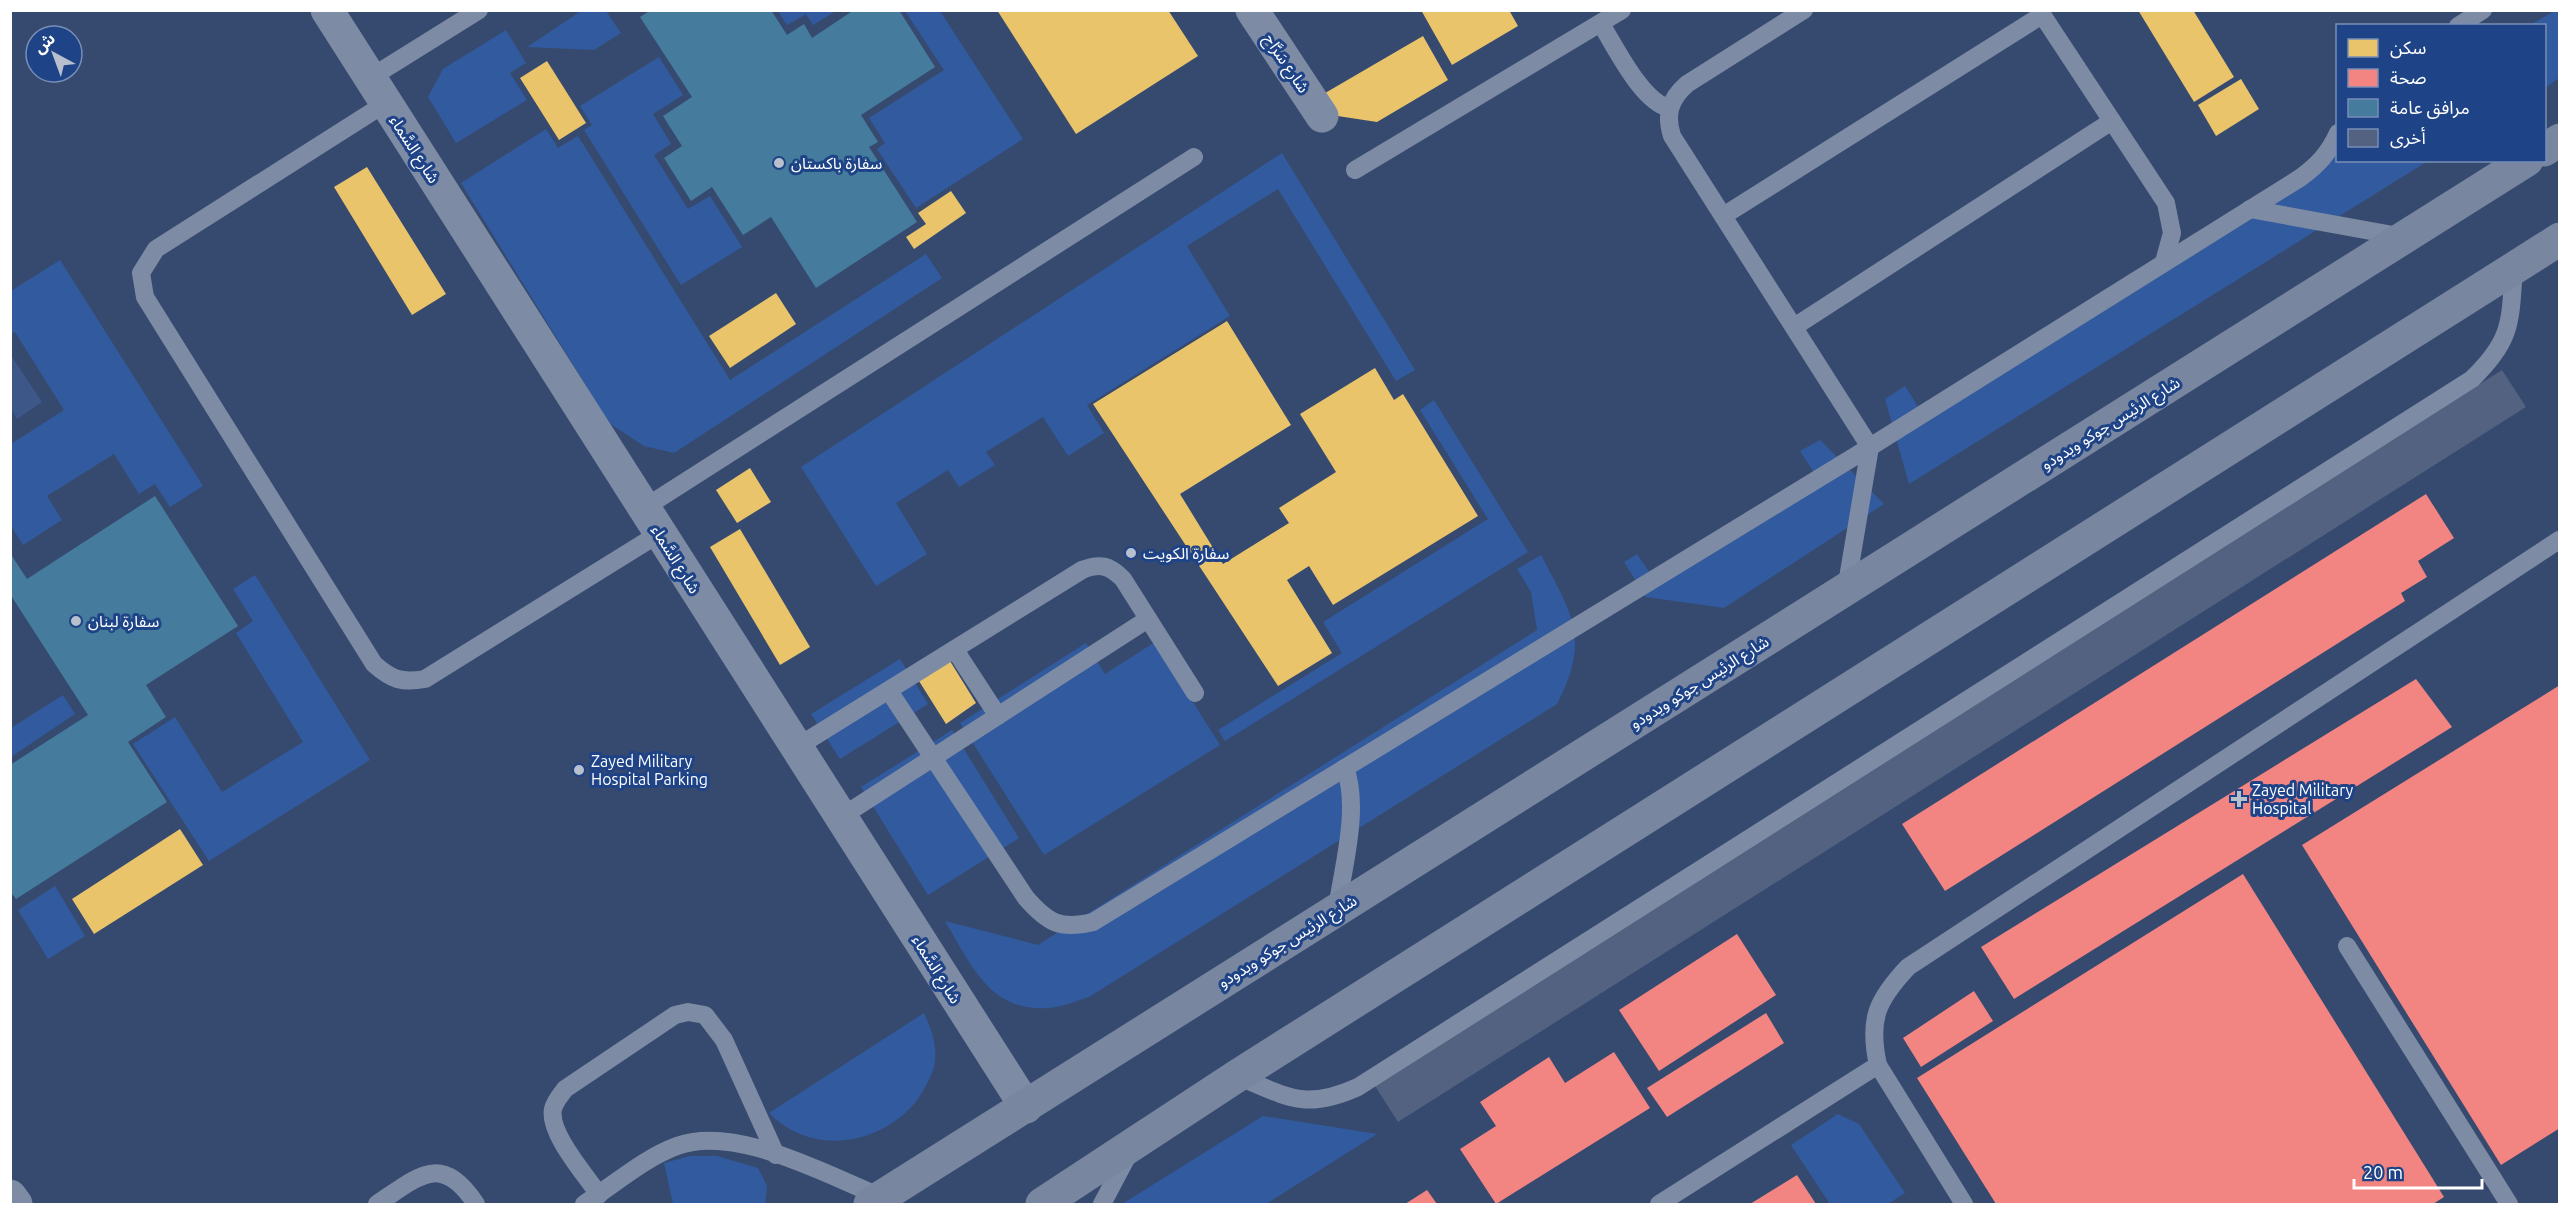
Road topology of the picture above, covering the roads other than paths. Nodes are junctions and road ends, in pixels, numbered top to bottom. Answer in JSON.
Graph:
{"nodes":[{"id":1,"x":327,"y":10,"type":"edge"},
{"id":2,"x":479,"y":10,"type":"edge"},
{"id":3,"x":1252,"y":10,"type":"edge"},
{"id":4,"x":1623,"y":10,"type":"edge"},
{"id":5,"x":1804,"y":10,"type":"edge"},
{"id":6,"x":2483,"y":10,"type":"edge"},
{"id":7,"x":2040,"y":13,"type":"edge"},
{"id":8,"x":1601,"y":24,"type":"junction"},
{"id":9,"x":2461,"y":24,"type":"edge"},
{"id":10,"x":378,"y":91,"type":"junction"},
{"id":11,"x":1669,"y":108,"type":"junction"},
{"id":12,"x":1322,"y":116,"type":"dead end"},
{"id":13,"x":2112,"y":121,"type":"junction"},
{"id":14,"x":2336,"y":135,"type":"edge"},
{"id":15,"x":2559,"y":140,"type":"edge"},
{"id":16,"x":2546,"y":149,"type":"edge"},
{"id":17,"x":1194,"y":157,"type":"dead end"},
{"id":18,"x":2524,"y":162,"type":"edge"},
{"id":19,"x":1354,"y":170,"type":"dead end"},
{"id":20,"x":2250,"y":209,"type":"junction"},
{"id":21,"x":1724,"y":216,"type":"junction"},
{"id":22,"x":2404,"y":237,"type":"junction"},
{"id":23,"x":2559,"y":238,"type":"edge"},
{"id":24,"x":2164,"y":262,"type":"junction"},
{"id":25,"x":2514,"y":267,"type":"junction"},
{"id":26,"x":1794,"y":327,"type":"junction"},
{"id":27,"x":1870,"y":447,"type":"junction"},
{"id":28,"x":652,"y":521,"type":"junction"},
{"id":29,"x":2559,"y":540,"type":"edge"},
{"id":30,"x":1846,"y":590,"type":"junction"},
{"id":31,"x":1148,"y":619,"type":"junction"},
{"id":32,"x":955,"y":650,"type":"junction"},
{"id":33,"x":889,"y":691,"type":"junction"},
{"id":34,"x":1195,"y":693,"type":"dead end"},
{"id":35,"x":998,"y":716,"type":"junction"},
{"id":36,"x":797,"y":747,"type":"junction"},
{"id":37,"x":932,"y":758,"type":"junction"},
{"id":38,"x":1345,"y":768,"type":"junction"},
{"id":39,"x":842,"y":817,"type":"junction"},
{"id":40,"x":1337,"y":909,"type":"junction"},
{"id":41,"x":2347,"y":946,"type":"dead end"},
{"id":42,"x":1878,"y":1065,"type":"junction"},
{"id":43,"x":1237,"y":1077,"type":"junction"},
{"id":44,"x":1026,"y":1107,"type":"junction"},
{"id":45,"x":1132,"y":1146,"type":"junction"},
{"id":46,"x":776,"y":1155,"type":"junction"},
{"id":47,"x":10,"y":1196,"type":"edge"},
{"id":48,"x":592,"y":1200,"type":"edge"},
{"id":49,"x":876,"y":1201,"type":"edge"},
{"id":50,"x":16,"y":1204,"type":"edge"},
{"id":51,"x":377,"y":1204,"type":"edge"},
{"id":52,"x":476,"y":1204,"type":"edge"},
{"id":53,"x":1042,"y":1204,"type":"edge"},
{"id":54,"x":1102,"y":1204,"type":"edge"},
{"id":55,"x":1659,"y":1204,"type":"edge"},
{"id":56,"x":1964,"y":1204,"type":"edge"},
{"id":57,"x":2509,"y":1204,"type":"edge"}],
"edges":[{"from":1,"to":10,"type":"street","name":"شارع السَّماء"},
{"from":2,"to":10,"type":"lane"},
{"from":3,"to":12,"type":"street","name":"شارع سَرَّاح"},
{"from":4,"to":8,"type":"lane"},
{"from":5,"to":11,"type":"lane"},
{"from":6,"to":9,"type":"lane"},
{"from":7,"to":13,"type":"lane"},
{"from":7,"to":21,"type":"lane"},
{"from":8,"to":11,"type":"lane"},
{"from":8,"to":19,"type":"lane"},
{"from":10,"to":28,"type":"street","name":"شارع السَّماء"},
{"from":10,"to":28,"type":"lane"},
{"from":11,"to":21,"type":"lane"},
{"from":13,"to":24,"type":"lane"},
{"from":13,"to":26,"type":"lane"},
{"from":14,"to":20,"type":"lane"},
{"from":15,"to":16,"type":"street"},
{"from":17,"to":28,"type":"lane"},
{"from":18,"to":22,"type":"street","name":"شارع الرئيس جوكو ويدودو"},
{"from":20,"to":22,"type":"lane"},
{"from":20,"to":24,"type":"lane"},
{"from":21,"to":26,"type":"lane"},
{"from":22,"to":30,"type":"street","name":"شارع الرئيس جوكو ويدودو"},
{"from":23,"to":25,"type":"street"},
{"from":24,"to":27,"type":"lane"},
{"from":25,"to":43,"type":"street"},
{"from":25,"to":43,"type":"lane"},
{"from":26,"to":27,"type":"lane"},
{"from":27,"to":30,"type":"lane"},
{"from":27,"to":38,"type":"lane"},
{"from":28,"to":36,"type":"street","name":"شارع السَّماء"},
{"from":29,"to":42,"type":"lane"},
{"from":30,"to":40,"type":"street","name":"شارع الرئيس جوكو ويدودو"},
{"from":31,"to":32,"type":"lane"},
{"from":31,"to":34,"type":"lane"},
{"from":31,"to":35,"type":"lane"},
{"from":32,"to":33,"type":"lane"},
{"from":32,"to":35,"type":"lane"},
{"from":33,"to":36,"type":"lane"},
{"from":33,"to":37,"type":"lane"},
{"from":35,"to":37,"type":"lane"},
{"from":36,"to":39,"type":"street","name":"شارع السَّماء"},
{"from":37,"to":38,"type":"lane"},
{"from":37,"to":39,"type":"lane"},
{"from":38,"to":40,"type":"lane"},
{"from":39,"to":44,"type":"street","name":"شارع السَّماء"},
{"from":40,"to":44,"type":"street","name":"شارع الرئيس جوكو ويدودو"},
{"from":41,"to":57,"type":"lane"},
{"from":42,"to":55,"type":"lane"},
{"from":42,"to":56,"type":"lane"},
{"from":43,"to":45,"type":"street"},
{"from":44,"to":49,"type":"street","name":"شارع الرئيس جوكو ويدودو"},
{"from":45,"to":53,"type":"street"},
{"from":45,"to":54,"type":"lane"},
{"from":46,"to":48,"type":"lane"},
{"from":46,"to":48,"type":"lane"},
{"from":46,"to":49,"type":"lane"},
{"from":47,"to":50,"type":"street"},
{"from":51,"to":52,"type":"lane"}]}
